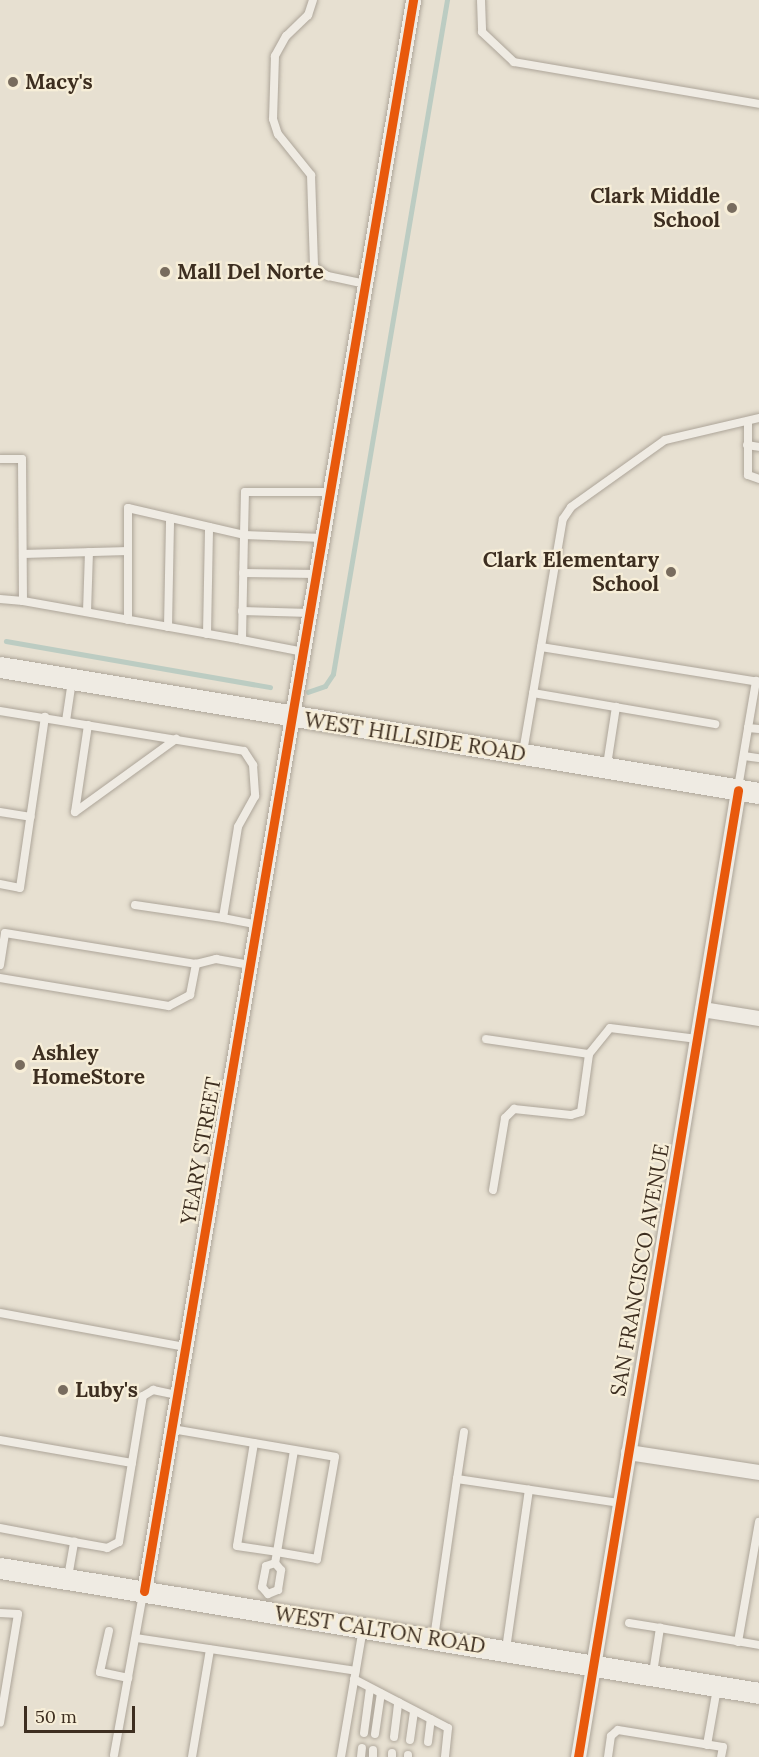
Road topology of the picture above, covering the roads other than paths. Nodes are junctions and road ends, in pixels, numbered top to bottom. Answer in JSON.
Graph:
{"nodes":[{"id":1,"x":313,"y":0,"type":"edge"},
{"id":2,"x":413,"y":0,"type":"edge"},
{"id":3,"x":481,"y":0,"type":"edge"},
{"id":4,"x":759,"y":104,"type":"edge"},
{"id":5,"x":365,"y":284,"type":"junction"},
{"id":6,"x":759,"y":418,"type":"edge"},
{"id":7,"x":748,"y":421,"type":"junction"},
{"id":8,"x":747,"y":445,"type":"junction"},
{"id":9,"x":759,"y":447,"type":"edge"},
{"id":10,"x":0,"y":459,"type":"edge"},
{"id":11,"x":759,"y":479,"type":"edge"},
{"id":12,"x":331,"y":492,"type":"junction"},
{"id":13,"x":170,"y":518,"type":"junction"},
{"id":14,"x":209,"y":527,"type":"junction"},
{"id":15,"x":244,"y":535,"type":"junction"},
{"id":16,"x":323,"y":538,"type":"junction"},
{"id":17,"x":128,"y":551,"type":"junction"},
{"id":18,"x":89,"y":552,"type":"junction"},
{"id":19,"x":23,"y":554,"type":"junction"},
{"id":20,"x":243,"y":573,"type":"junction"},
{"id":21,"x":317,"y":574,"type":"junction"},
{"id":22,"x":0,"y":599,"type":"edge"},
{"id":23,"x":23,"y":601,"type":"junction"},
{"id":24,"x":242,"y":610,"type":"junction"},
{"id":25,"x":87,"y":612,"type":"junction"},
{"id":26,"x":311,"y":613,"type":"junction"},
{"id":27,"x":128,"y":620,"type":"junction"},
{"id":28,"x":168,"y":627,"type":"junction"},
{"id":29,"x":207,"y":634,"type":"junction"},
{"id":30,"x":242,"y":640,"type":"junction"},
{"id":31,"x":541,"y":646,"type":"junction"},
{"id":32,"x":304,"y":652,"type":"junction"},
{"id":33,"x":0,"y":667,"type":"edge"},
{"id":34,"x":72,"y":679,"type":"junction"},
{"id":35,"x":757,"y":682,"type":"edge"},
{"id":36,"x":533,"y":693,"type":"junction"},
{"id":37,"x":616,"y":707,"type":"junction"},
{"id":38,"x":0,"y":711,"type":"edge"},
{"id":39,"x":45,"y":717,"type":"junction"},
{"id":40,"x":294,"y":717,"type":"junction"},
{"id":41,"x":66,"y":721,"type":"junction"},
{"id":42,"x":715,"y":724,"type":"dead end"},
{"id":43,"x":88,"y":725,"type":"junction"},
{"id":44,"x":748,"y":728,"type":"junction"},
{"id":45,"x":759,"y":729,"type":"edge"},
{"id":46,"x":176,"y":740,"type":"junction"},
{"id":47,"x":523,"y":754,"type":"junction"},
{"id":48,"x":744,"y":756,"type":"junction"},
{"id":49,"x":759,"y":758,"type":"edge"},
{"id":50,"x":606,"y":768,"type":"junction"},
{"id":51,"x":738,"y":790,"type":"junction"},
{"id":52,"x":759,"y":793,"type":"edge"},
{"id":53,"x":0,"y":813,"type":"edge"},
{"id":54,"x":31,"y":817,"type":"junction"},
{"id":55,"x":0,"y":884,"type":"edge"},
{"id":56,"x":135,"y":905,"type":"dead end"},
{"id":57,"x":223,"y":918,"type":"junction"},
{"id":58,"x":258,"y":925,"type":"junction"},
{"id":59,"x":3,"y":931,"type":"edge"},
{"id":60,"x":0,"y":964,"type":"edge"},
{"id":61,"x":196,"y":964,"type":"junction"},
{"id":62,"x":251,"y":965,"type":"junction"},
{"id":63,"x":0,"y":978,"type":"edge"},
{"id":64,"x":702,"y":1009,"type":"junction"},
{"id":65,"x":759,"y":1018,"type":"edge"},
{"id":66,"x":486,"y":1039,"type":"dead end"},
{"id":67,"x":697,"y":1039,"type":"junction"},
{"id":68,"x":590,"y":1054,"type":"junction"},
{"id":69,"x":493,"y":1190,"type":"dead end"},
{"id":70,"x":0,"y":1314,"type":"edge"},
{"id":71,"x":186,"y":1347,"type":"junction"},
{"id":72,"x":177,"y":1395,"type":"junction"},
{"id":73,"x":172,"y":1429,"type":"junction"},
{"id":74,"x":464,"y":1432,"type":"dead end"},
{"id":75,"x":0,"y":1440,"type":"edge"},
{"id":76,"x":254,"y":1443,"type":"junction"},
{"id":77,"x":294,"y":1450,"type":"junction"},
{"id":78,"x":628,"y":1452,"type":"junction"},
{"id":79,"x":132,"y":1463,"type":"junction"},
{"id":80,"x":759,"y":1472,"type":"edge"},
{"id":81,"x":457,"y":1479,"type":"junction"},
{"id":82,"x":529,"y":1490,"type":"junction"},
{"id":83,"x":620,"y":1503,"type":"junction"},
{"id":84,"x":759,"y":1522,"type":"edge"},
{"id":85,"x":0,"y":1528,"type":"edge"},
{"id":86,"x":74,"y":1542,"type":"junction"},
{"id":87,"x":277,"y":1552,"type":"junction"},
{"id":88,"x":275,"y":1563,"type":"junction"},
{"id":89,"x":0,"y":1570,"type":"edge"},
{"id":90,"x":68,"y":1579,"type":"junction"},
{"id":91,"x":144,"y":1591,"type":"junction"},
{"id":92,"x":266,"y":1603,"type":"junction"},
{"id":93,"x":0,"y":1612,"type":"edge"},
{"id":94,"x":629,"y":1623,"type":"dead end"},
{"id":95,"x":363,"y":1627,"type":"junction"},
{"id":96,"x":660,"y":1628,"type":"junction"},
{"id":97,"x":109,"y":1631,"type":"dead end"},
{"id":98,"x":136,"y":1638,"type":"junction"},
{"id":99,"x":434,"y":1638,"type":"junction"},
{"id":100,"x":738,"y":1642,"type":"junction"},
{"id":101,"x":759,"y":1646,"type":"edge"},
{"id":102,"x":210,"y":1649,"type":"junction"},
{"id":103,"x":506,"y":1650,"type":"junction"},
{"id":104,"x":594,"y":1665,"type":"junction"},
{"id":105,"x":355,"y":1675,"type":"junction"},
{"id":106,"x":653,"y":1675,"type":"junction"},
{"id":107,"x":128,"y":1678,"type":"junction"},
{"id":108,"x":717,"y":1686,"type":"junction"},
{"id":109,"x":370,"y":1688,"type":"junction"},
{"id":110,"x":759,"y":1692,"type":"edge"},
{"id":111,"x":381,"y":1693,"type":"junction"},
{"id":112,"x":398,"y":1702,"type":"junction"},
{"id":113,"x":414,"y":1711,"type":"junction"},
{"id":114,"x":431,"y":1719,"type":"junction"},
{"id":115,"x":0,"y":1723,"type":"edge"},
{"id":116,"x":364,"y":1733,"type":"dead end"},
{"id":117,"x":375,"y":1734,"type":"dead end"},
{"id":118,"x":394,"y":1737,"type":"dead end"},
{"id":119,"x":410,"y":1740,"type":"dead end"},
{"id":120,"x":428,"y":1742,"type":"dead end"},
{"id":121,"x":707,"y":1745,"type":"junction"},
{"id":122,"x":114,"y":1755,"type":"dead end"},
{"id":123,"x":192,"y":1757,"type":"edge"},
{"id":124,"x":341,"y":1757,"type":"edge"},
{"id":125,"x":445,"y":1757,"type":"edge"},
{"id":126,"x":578,"y":1757,"type":"edge"},
{"id":127,"x":608,"y":1757,"type":"edge"},
{"id":128,"x":721,"y":1757,"type":"edge"}],
"edges":[{"from":1,"to":5,"type":"lane"},
{"from":2,"to":5,"type":"street","name":"YEARY STREET"},
{"from":3,"to":4,"type":"lane"},
{"from":5,"to":12,"type":"street","name":"YEARY STREET"},
{"from":6,"to":7,"type":"lane"},
{"from":7,"to":8,"type":"lane"},
{"from":7,"to":31,"type":"lane"},
{"from":8,"to":9,"type":"lane"},
{"from":8,"to":11,"type":"lane"},
{"from":10,"to":19,"type":"lane"},
{"from":12,"to":15,"type":"lane"},
{"from":12,"to":16,"type":"street","name":"YEARY STREET"},
{"from":13,"to":14,"type":"lane"},
{"from":13,"to":17,"type":"lane"},
{"from":13,"to":28,"type":"lane"},
{"from":14,"to":15,"type":"lane"},
{"from":14,"to":29,"type":"lane"},
{"from":15,"to":16,"type":"lane"},
{"from":15,"to":20,"type":"lane"},
{"from":16,"to":21,"type":"street","name":"YEARY STREET"},
{"from":17,"to":18,"type":"lane"},
{"from":17,"to":27,"type":"lane"},
{"from":18,"to":19,"type":"lane"},
{"from":18,"to":25,"type":"lane"},
{"from":19,"to":23,"type":"lane"},
{"from":20,"to":21,"type":"lane"},
{"from":20,"to":24,"type":"lane"},
{"from":21,"to":26,"type":"street","name":"YEARY STREET"},
{"from":22,"to":23,"type":"lane"},
{"from":23,"to":25,"type":"lane"},
{"from":24,"to":26,"type":"lane"},
{"from":24,"to":30,"type":"lane"},
{"from":25,"to":27,"type":"lane"},
{"from":26,"to":32,"type":"street","name":"YEARY STREET"},
{"from":27,"to":28,"type":"lane"},
{"from":28,"to":29,"type":"lane"},
{"from":29,"to":30,"type":"lane"},
{"from":30,"to":32,"type":"lane"},
{"from":31,"to":35,"type":"lane"},
{"from":31,"to":36,"type":"lane"},
{"from":32,"to":40,"type":"street","name":"YEARY STREET"},
{"from":33,"to":34,"type":"main road","name":"WEST HILLSIDE ROAD"},
{"from":34,"to":40,"type":"main road","name":"WEST HILLSIDE ROAD"},
{"from":34,"to":41,"type":"lane"},
{"from":35,"to":44,"type":"lane"},
{"from":36,"to":37,"type":"lane"},
{"from":36,"to":47,"type":"lane"},
{"from":37,"to":42,"type":"lane"},
{"from":37,"to":50,"type":"lane"},
{"from":38,"to":39,"type":"lane"},
{"from":39,"to":41,"type":"lane"},
{"from":39,"to":54,"type":"lane"},
{"from":40,"to":47,"type":"main road","name":"WEST HILLSIDE ROAD"},
{"from":40,"to":58,"type":"street","name":"YEARY STREET"},
{"from":41,"to":43,"type":"lane"},
{"from":43,"to":46,"type":"lane"},
{"from":43,"to":46,"type":"lane"},
{"from":44,"to":45,"type":"lane"},
{"from":44,"to":48,"type":"lane"},
{"from":46,"to":57,"type":"lane"},
{"from":47,"to":50,"type":"main road","name":"WEST HILLSIDE ROAD"},
{"from":48,"to":49,"type":"lane"},
{"from":48,"to":51,"type":"lane"},
{"from":50,"to":51,"type":"main road","name":"WEST HILLSIDE ROAD"},
{"from":51,"to":52,"type":"main road","name":"WEST HILLSIDE ROAD"},
{"from":51,"to":64,"type":"street","name":"SAN FRANCISCO AVENUE"},
{"from":53,"to":54,"type":"lane"},
{"from":54,"to":55,"type":"lane"},
{"from":56,"to":57,"type":"lane"},
{"from":57,"to":58,"type":"lane"},
{"from":58,"to":62,"type":"street","name":"YEARY STREET"},
{"from":59,"to":60,"type":"lane"},
{"from":59,"to":61,"type":"lane"},
{"from":61,"to":62,"type":"lane"},
{"from":61,"to":63,"type":"lane"},
{"from":62,"to":71,"type":"street","name":"YEARY STREET"},
{"from":64,"to":65,"type":"street"},
{"from":64,"to":67,"type":"street","name":"SAN FRANCISCO AVENUE"},
{"from":66,"to":68,"type":"lane"},
{"from":67,"to":68,"type":"lane"},
{"from":67,"to":78,"type":"street","name":"SAN FRANCISCO AVENUE"},
{"from":68,"to":69,"type":"lane"},
{"from":70,"to":71,"type":"lane"},
{"from":71,"to":72,"type":"street","name":"YEARY STREET"},
{"from":72,"to":73,"type":"street","name":"YEARY STREET"},
{"from":72,"to":79,"type":"lane"},
{"from":73,"to":76,"type":"lane"},
{"from":73,"to":91,"type":"street","name":"YEARY STREET"},
{"from":74,"to":81,"type":"lane"},
{"from":75,"to":79,"type":"lane"},
{"from":76,"to":77,"type":"lane"},
{"from":76,"to":87,"type":"lane"},
{"from":77,"to":87,"type":"lane"},
{"from":77,"to":87,"type":"lane"},
{"from":78,"to":80,"type":"street"},
{"from":78,"to":83,"type":"street","name":"SAN FRANCISCO AVENUE"},
{"from":79,"to":86,"type":"lane"},
{"from":81,"to":82,"type":"lane"},
{"from":81,"to":99,"type":"lane"},
{"from":82,"to":83,"type":"lane"},
{"from":82,"to":103,"type":"lane"},
{"from":83,"to":104,"type":"street","name":"SAN FRANCISCO AVENUE"},
{"from":84,"to":100,"type":"lane"},
{"from":85,"to":86,"type":"lane"},
{"from":86,"to":90,"type":"lane"},
{"from":87,"to":88,"type":"lane"},
{"from":88,"to":92,"type":"lane"},
{"from":88,"to":92,"type":"lane"},
{"from":89,"to":90,"type":"main road","name":"WEST CALTON ROAD"},
{"from":90,"to":91,"type":"main road","name":"WEST CALTON ROAD"},
{"from":91,"to":92,"type":"main road","name":"WEST CALTON ROAD"},
{"from":91,"to":98,"type":"lane"},
{"from":92,"to":95,"type":"main road","name":"WEST CALTON ROAD"},
{"from":93,"to":115,"type":"lane"},
{"from":94,"to":96,"type":"lane"},
{"from":95,"to":99,"type":"main road","name":"WEST CALTON ROAD"},
{"from":95,"to":105,"type":"lane"},
{"from":96,"to":100,"type":"lane"},
{"from":96,"to":106,"type":"lane"},
{"from":97,"to":107,"type":"lane"},
{"from":98,"to":102,"type":"lane"},
{"from":98,"to":107,"type":"lane"},
{"from":99,"to":103,"type":"main road","name":"WEST CALTON ROAD"},
{"from":100,"to":101,"type":"lane"},
{"from":102,"to":105,"type":"lane"},
{"from":102,"to":123,"type":"lane"},
{"from":103,"to":104,"type":"main road","name":"WEST CALTON ROAD"},
{"from":104,"to":106,"type":"main road","name":"WEST CALTON ROAD"},
{"from":104,"to":126,"type":"street","name":"SAN FRANCISCO AVENUE"},
{"from":105,"to":109,"type":"lane"},
{"from":105,"to":124,"type":"lane"},
{"from":106,"to":108,"type":"main road","name":"WEST CALTON ROAD"},
{"from":107,"to":122,"type":"lane"},
{"from":108,"to":110,"type":"main road","name":"WEST CALTON ROAD"},
{"from":108,"to":121,"type":"lane"},
{"from":109,"to":111,"type":"lane"},
{"from":109,"to":116,"type":"lane"},
{"from":111,"to":112,"type":"lane"},
{"from":111,"to":117,"type":"lane"},
{"from":112,"to":113,"type":"lane"},
{"from":112,"to":118,"type":"lane"},
{"from":113,"to":114,"type":"lane"},
{"from":113,"to":119,"type":"lane"},
{"from":114,"to":120,"type":"lane"},
{"from":114,"to":125,"type":"lane"},
{"from":121,"to":127,"type":"lane"},
{"from":121,"to":128,"type":"lane"}]}
